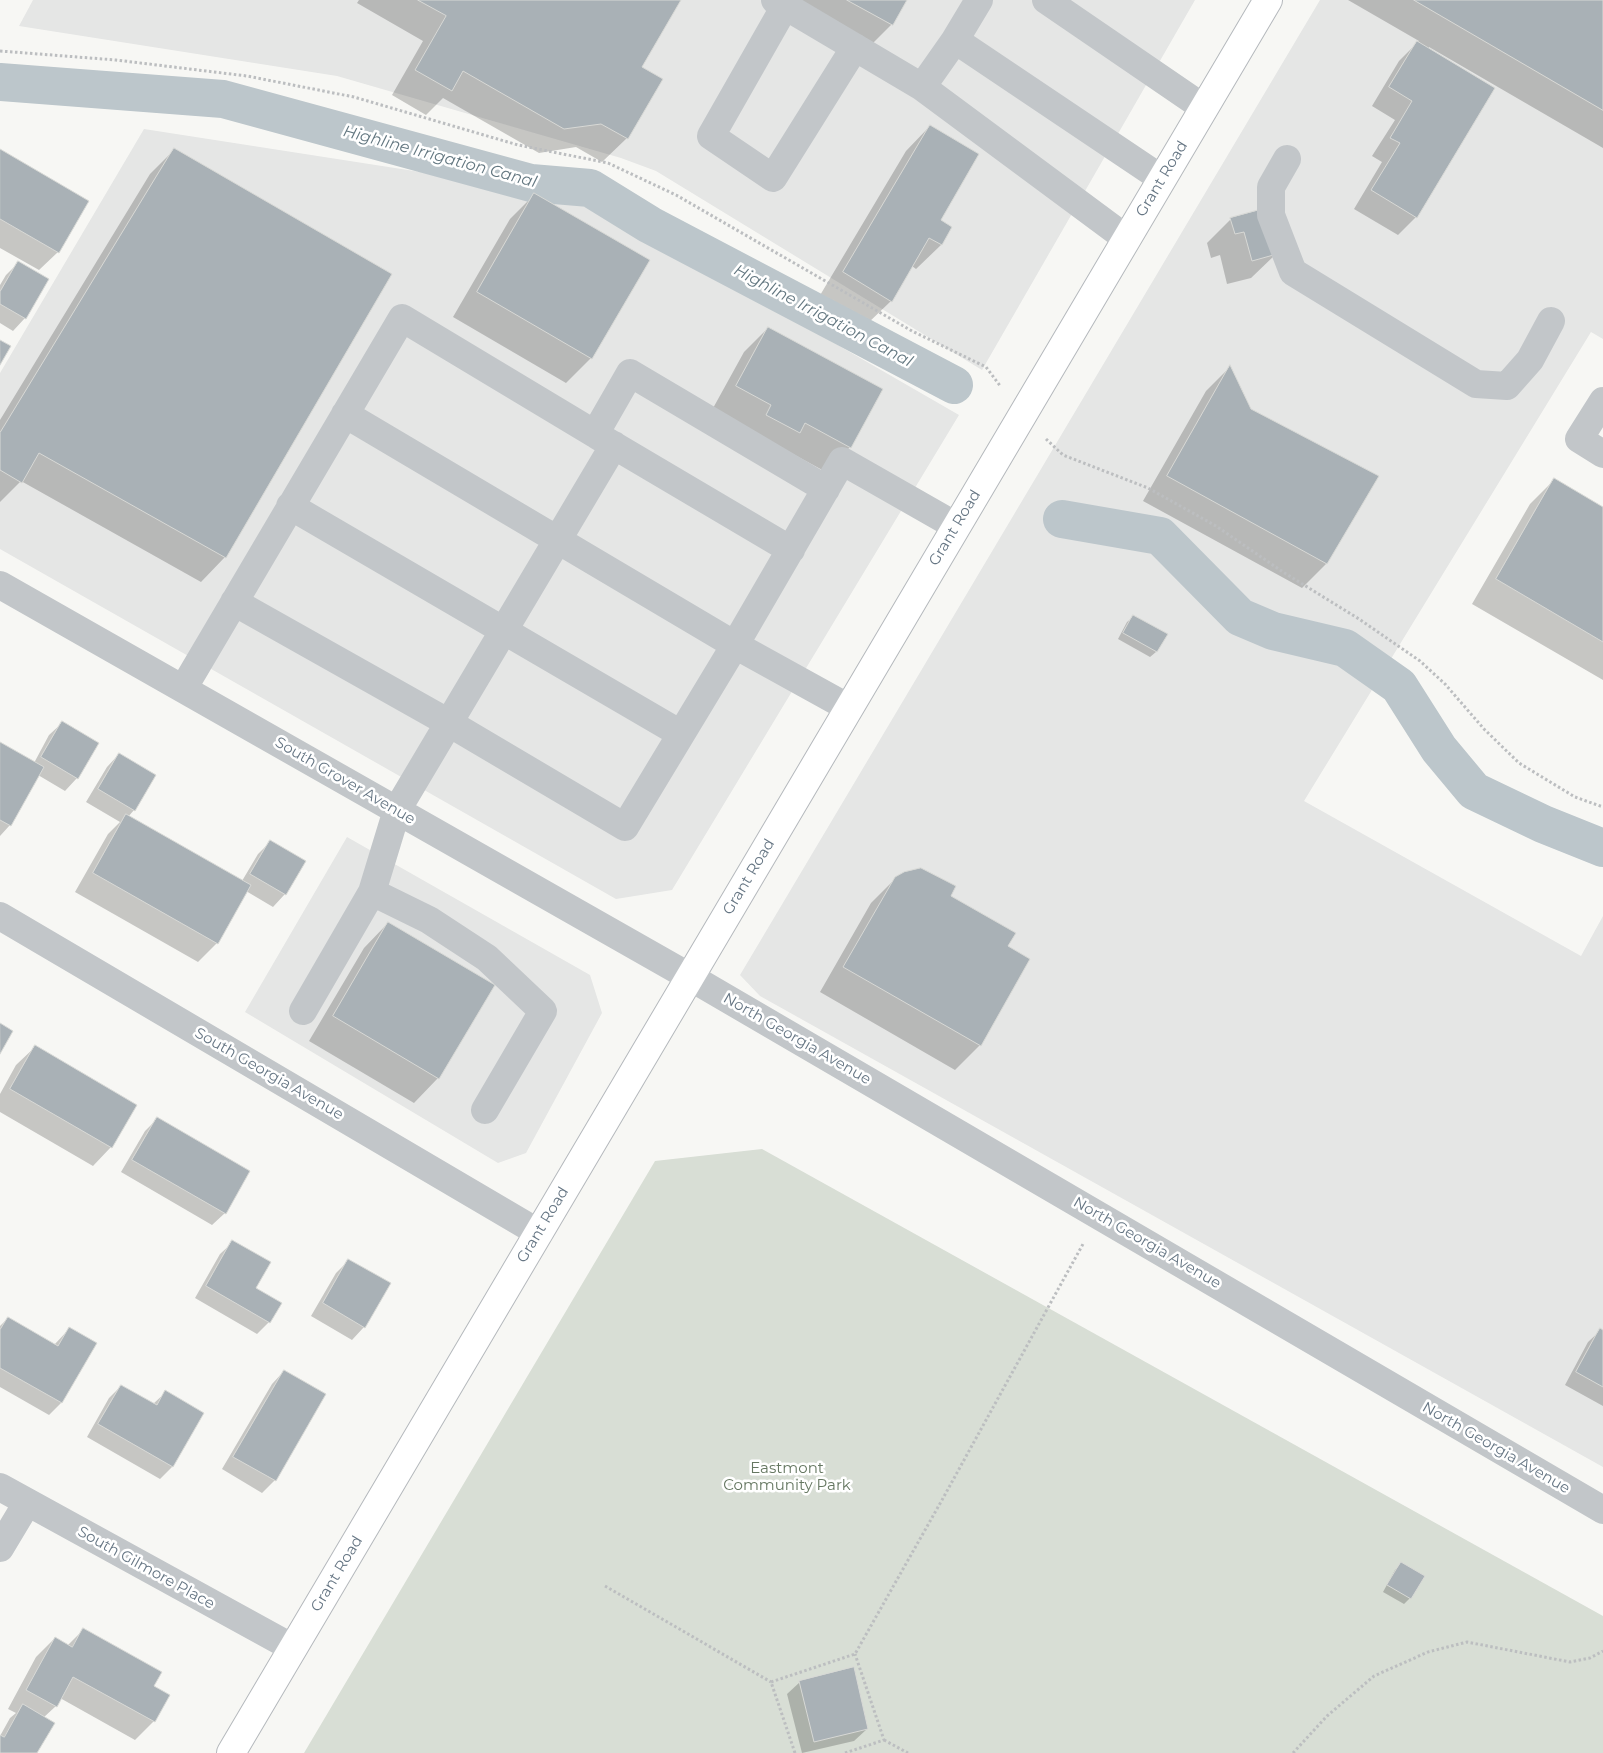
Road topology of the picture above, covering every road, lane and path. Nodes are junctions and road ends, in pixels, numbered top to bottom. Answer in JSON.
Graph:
{"nodes":[{"id":1,"x":979,"y":0,"type":"edge"},
{"id":2,"x":1046,"y":0,"type":"edge"},
{"id":3,"x":1268,"y":0,"type":"edge"},
{"id":4,"x":780,"y":3,"type":"edge"},
{"id":5,"x":955,"y":40,"type":"junction"},
{"id":6,"x":854,"y":47,"type":"junction"},
{"id":7,"x":0,"y":51,"type":"edge"},
{"id":8,"x":922,"y":87,"type":"junction"},
{"id":9,"x":1204,"y":108,"type":"junction"},
{"id":10,"x":1286,"y":159,"type":"dead end"},
{"id":11,"x":1162,"y":179,"type":"junction"},
{"id":12,"x":1127,"y":239,"type":"junction"},
{"id":13,"x":1551,"y":321,"type":"dead end"},
{"id":14,"x":1603,"y":401,"type":"edge"},
{"id":15,"x":345,"y":414,"type":"junction"},
{"id":16,"x":1022,"y":415,"type":"junction"},
{"id":17,"x":604,"y":440,"type":"junction"},
{"id":18,"x":1603,"y":454,"type":"edge"},
{"id":19,"x":826,"y":489,"type":"junction"},
{"id":20,"x":290,"y":506,"type":"junction"},
{"id":21,"x":956,"y":526,"type":"junction"},
{"id":22,"x":558,"y":540,"type":"junction"},
{"id":23,"x":791,"y":550,"type":"junction"},
{"id":24,"x":0,"y":585,"type":"edge"},
{"id":25,"x":234,"y":602,"type":"junction"},
{"id":26,"x":504,"y":631,"type":"junction"},
{"id":27,"x":735,"y":645,"type":"junction"},
{"id":28,"x":183,"y":689,"type":"junction"},
{"id":29,"x":849,"y":708,"type":"junction"},
{"id":30,"x":449,"y":723,"type":"junction"},
{"id":31,"x":681,"y":734,"type":"junction"},
{"id":32,"x":1603,"y":807,"type":"edge"},
{"id":33,"x":397,"y":810,"type":"junction"},
{"id":34,"x":372,"y":892,"type":"junction"},
{"id":35,"x":0,"y":916,"type":"edge"},
{"id":36,"x":690,"y":977,"type":"junction"},
{"id":37,"x":303,"y":1011,"type":"dead end"},
{"id":38,"x":485,"y":1110,"type":"dead end"},
{"id":39,"x":1099,"y":1216,"type":"junction"},
{"id":40,"x":539,"y":1233,"type":"junction"},
{"id":41,"x":0,"y":1487,"type":"edge"},
{"id":42,"x":27,"y":1503,"type":"junction"},
{"id":43,"x":1603,"y":1510,"type":"edge"},
{"id":44,"x":0,"y":1548,"type":"edge"},
{"id":45,"x":605,"y":1586,"type":"dead end"},
{"id":46,"x":293,"y":1648,"type":"junction"},
{"id":47,"x":1603,"y":1651,"type":"edge"},
{"id":48,"x":855,"y":1654,"type":"junction"},
{"id":49,"x":771,"y":1682,"type":"junction"},
{"id":50,"x":884,"y":1740,"type":"junction"},
{"id":51,"x":230,"y":1753,"type":"edge"},
{"id":52,"x":795,"y":1753,"type":"edge"},
{"id":53,"x":845,"y":1753,"type":"edge"},
{"id":54,"x":908,"y":1753,"type":"edge"},
{"id":55,"x":1293,"y":1753,"type":"edge"}],
"edges":[{"from":1,"to":5,"type":"street"},
{"from":2,"to":9,"type":"street"},
{"from":3,"to":9,"type":"main road","name":"Grant Road"},
{"from":4,"to":6,"type":"street"},
{"from":4,"to":6,"type":"street"},
{"from":5,"to":8,"type":"street"},
{"from":5,"to":11,"type":"street"},
{"from":6,"to":8,"type":"street"},
{"from":7,"to":16,"type":"path"},
{"from":8,"to":12,"type":"street"},
{"from":9,"to":11,"type":"main road","name":"Grant Road"},
{"from":10,"to":13,"type":"street"},
{"from":11,"to":12,"type":"main road","name":"Grant Road"},
{"from":12,"to":16,"type":"main road","name":"Grant Road"},
{"from":14,"to":18,"type":"street"},
{"from":15,"to":17,"type":"street"},
{"from":15,"to":20,"type":"street"},
{"from":15,"to":22,"type":"street"},
{"from":16,"to":21,"type":"main road","name":"Grant Road"},
{"from":16,"to":32,"type":"path"},
{"from":17,"to":19,"type":"street"},
{"from":17,"to":22,"type":"street"},
{"from":17,"to":23,"type":"street"},
{"from":19,"to":21,"type":"street"},
{"from":19,"to":23,"type":"street"},
{"from":20,"to":25,"type":"street"},
{"from":20,"to":26,"type":"street"},
{"from":21,"to":29,"type":"main road","name":"Grant Road"},
{"from":22,"to":26,"type":"street"},
{"from":22,"to":27,"type":"street"},
{"from":23,"to":27,"type":"street"},
{"from":24,"to":28,"type":"street","name":"South Grover Avenue"},
{"from":25,"to":28,"type":"street"},
{"from":25,"to":30,"type":"street"},
{"from":26,"to":30,"type":"street"},
{"from":26,"to":31,"type":"street"},
{"from":27,"to":29,"type":"street"},
{"from":27,"to":31,"type":"street"},
{"from":28,"to":33,"type":"street","name":"South Grover Avenue"},
{"from":29,"to":36,"type":"main road","name":"Grant Road"},
{"from":30,"to":31,"type":"street"},
{"from":30,"to":33,"type":"street"},
{"from":33,"to":34,"type":"street"},
{"from":33,"to":36,"type":"street","name":"South Grover Avenue"},
{"from":34,"to":37,"type":"street"},
{"from":34,"to":38,"type":"street"},
{"from":35,"to":40,"type":"street","name":"South Georgia Avenue"},
{"from":36,"to":39,"type":"street","name":"North Georgia Avenue"},
{"from":36,"to":40,"type":"main road","name":"Grant Road"},
{"from":39,"to":43,"type":"street","name":"North Georgia Avenue"},
{"from":39,"to":48,"type":"path"},
{"from":40,"to":46,"type":"main road","name":"Grant Road"},
{"from":41,"to":42,"type":"street","name":"South Gilmore Place"},
{"from":42,"to":44,"type":"street"},
{"from":42,"to":46,"type":"street","name":"South Gilmore Place"},
{"from":45,"to":49,"type":"path"},
{"from":46,"to":51,"type":"main road","name":"Grant Road"},
{"from":47,"to":55,"type":"path"},
{"from":48,"to":49,"type":"path"},
{"from":48,"to":50,"type":"path"},
{"from":49,"to":52,"type":"path"},
{"from":50,"to":53,"type":"path"},
{"from":50,"to":54,"type":"path"}]}
